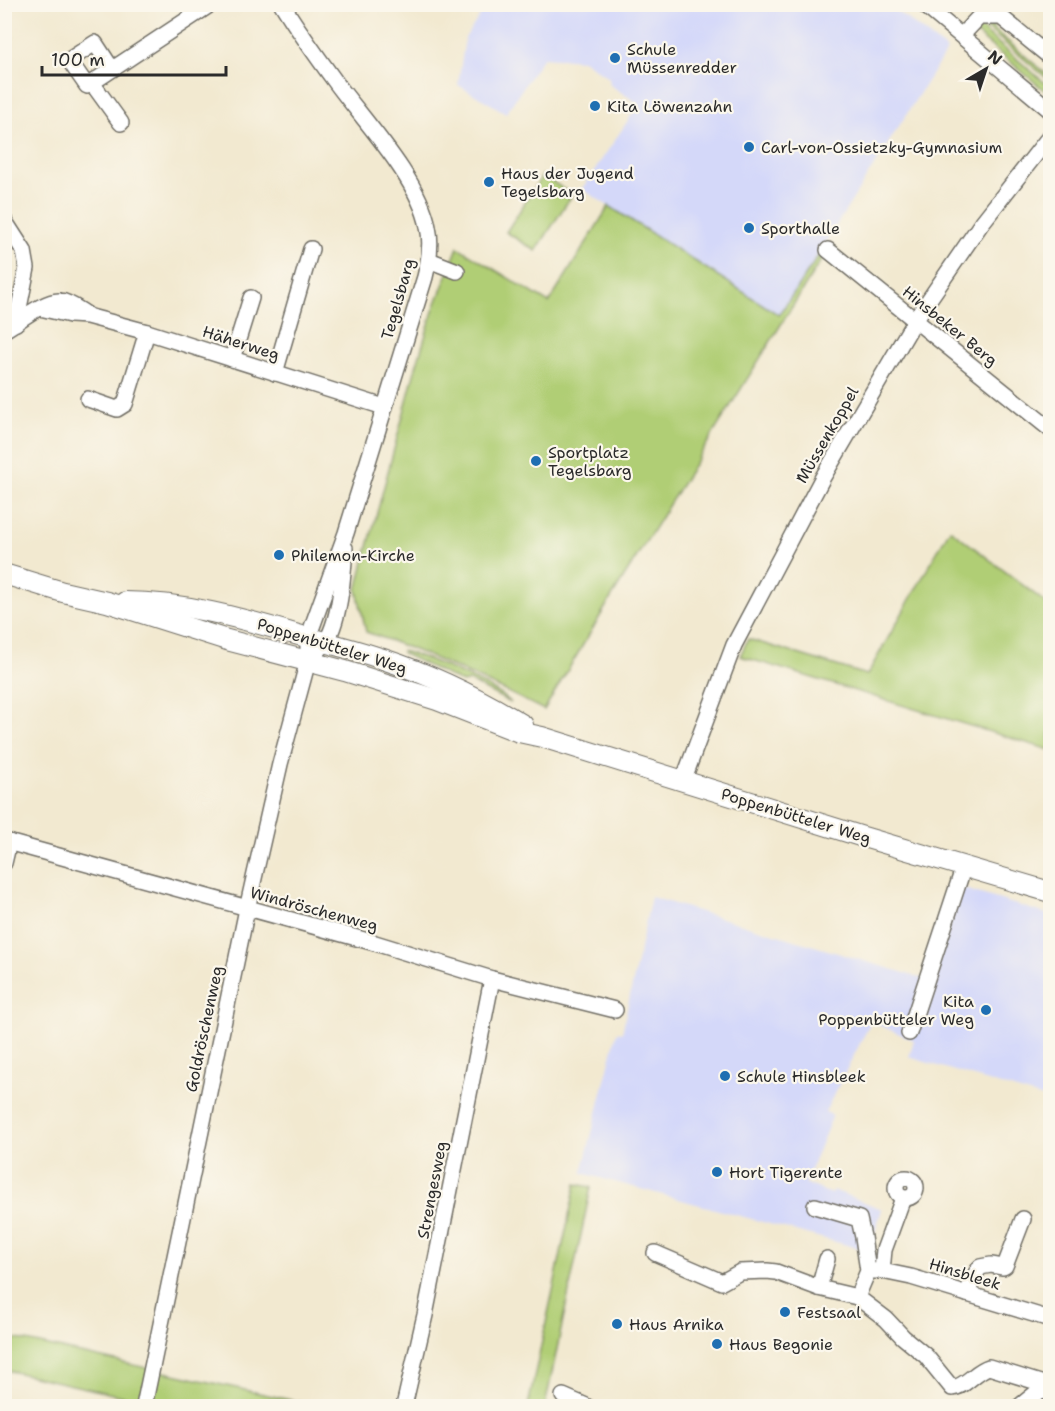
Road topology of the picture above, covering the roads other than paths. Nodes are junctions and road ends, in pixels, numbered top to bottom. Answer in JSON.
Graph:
{"nodes":[{"id":1,"x":211,"y":4,"type":"edge"},
{"id":2,"x":282,"y":4,"type":"edge"},
{"id":3,"x":923,"y":4,"type":"edge"},
{"id":4,"x":962,"y":35,"type":"junction"},
{"id":5,"x":1050,"y":57,"type":"edge"},
{"id":6,"x":112,"y":69,"type":"junction"},
{"id":7,"x":93,"y":82,"type":"junction"},
{"id":8,"x":1050,"y":110,"type":"edge"},
{"id":9,"x":121,"y":123,"type":"dead end"},
{"id":10,"x":1050,"y":136,"type":"edge"},
{"id":11,"x":4,"y":220,"type":"edge"},
{"id":12,"x":311,"y":249,"type":"dead end"},
{"id":13,"x":828,"y":250,"type":"dead end"},
{"id":14,"x":429,"y":260,"type":"junction"},
{"id":15,"x":457,"y":271,"type":"dead end"},
{"id":16,"x":251,"y":297,"type":"dead end"},
{"id":17,"x":915,"y":320,"type":"junction"},
{"id":18,"x":10,"y":327,"type":"edge"},
{"id":19,"x":147,"y":332,"type":"junction"},
{"id":20,"x":232,"y":359,"type":"junction"},
{"id":21,"x":275,"y":373,"type":"junction"},
{"id":22,"x":88,"y":399,"type":"dead end"},
{"id":23,"x":384,"y":407,"type":"junction"},
{"id":24,"x":1050,"y":429,"type":"edge"},
{"id":25,"x":346,"y":533,"type":"junction"},
{"id":26,"x":4,"y":574,"type":"edge"},
{"id":27,"x":107,"y":602,"type":"junction"},
{"id":28,"x":308,"y":638,"type":"junction"},
{"id":29,"x":327,"y":642,"type":"junction"},
{"id":30,"x":308,"y":660,"type":"junction"},
{"id":31,"x":542,"y":737,"type":"junction"},
{"id":32,"x":683,"y":781,"type":"junction"},
{"id":33,"x":7,"y":841,"type":"edge"},
{"id":34,"x":4,"y":863,"type":"edge"},
{"id":35,"x":964,"y":866,"type":"junction"},
{"id":36,"x":1050,"y":892,"type":"edge"},
{"id":37,"x":247,"y":909,"type":"junction"},
{"id":38,"x":492,"y":979,"type":"junction"},
{"id":39,"x":615,"y":1010,"type":"dead end"},
{"id":40,"x":909,"y":1034,"type":"dead end"},
{"id":41,"x":903,"y":1198,"type":"dead end"},
{"id":42,"x":815,"y":1206,"type":"dead end"},
{"id":43,"x":1023,"y":1219,"type":"dead end"},
{"id":44,"x":655,"y":1253,"type":"dead end"},
{"id":45,"x":827,"y":1259,"type":"dead end"},
{"id":46,"x":875,"y":1271,"type":"junction"},
{"id":47,"x":819,"y":1288,"type":"junction"},
{"id":48,"x":836,"y":1292,"type":"junction"},
{"id":49,"x":968,"y":1294,"type":"junction"},
{"id":50,"x":857,"y":1298,"type":"junction"},
{"id":51,"x":1050,"y":1319,"type":"edge"},
{"id":52,"x":1050,"y":1388,"type":"edge"},
{"id":53,"x":563,"y":1396,"type":"dead end"},
{"id":54,"x":144,"y":1407,"type":"edge"},
{"id":55,"x":404,"y":1407,"type":"edge"},
{"id":56,"x":586,"y":1407,"type":"edge"},
{"id":57,"x":1020,"y":1407,"type":"edge"}],
"edges":[{"from":1,"to":6,"type":"street"},
{"from":2,"to":14,"type":"street","name":"Tegelsbarg"},
{"from":3,"to":4,"type":"street"},
{"from":4,"to":5,"type":"street"},
{"from":4,"to":8,"type":"street"},
{"from":6,"to":7,"type":"street"},
{"from":6,"to":7,"type":"street"},
{"from":7,"to":9,"type":"street"},
{"from":10,"to":17,"type":"street","name":"Müssenkoppel"},
{"from":11,"to":18,"type":"street","name":"Häherweg"},
{"from":12,"to":21,"type":"street"},
{"from":13,"to":17,"type":"street","name":"Hinsbeker Berg"},
{"from":14,"to":15,"type":"street"},
{"from":14,"to":23,"type":"street","name":"Tegelsbarg"},
{"from":16,"to":20,"type":"street"},
{"from":17,"to":24,"type":"street","name":"Hinsbeker Berg"},
{"from":17,"to":32,"type":"street","name":"Müssenkoppel"},
{"from":18,"to":19,"type":"street","name":"Häherweg"},
{"from":19,"to":20,"type":"street","name":"Häherweg"},
{"from":19,"to":22,"type":"street"},
{"from":20,"to":21,"type":"street","name":"Häherweg"},
{"from":21,"to":23,"type":"street","name":"Häherweg"},
{"from":23,"to":25,"type":"street","name":"Tegelsbarg"},
{"from":25,"to":28,"type":"street","name":"Tegelsbarg"},
{"from":25,"to":29,"type":"street","name":"Tegelsbarg"},
{"from":26,"to":27,"type":"main road","name":"Poppenbütteler Weg"},
{"from":27,"to":28,"type":"main road","name":"Poppenbütteler Weg"},
{"from":27,"to":30,"type":"main road","name":"Poppenbütteler Weg"},
{"from":28,"to":29,"type":"main road","name":"Poppenbütteler Weg"},
{"from":28,"to":30,"type":"street","name":"Tegelsbarg"},
{"from":29,"to":30,"type":"street","name":"Tegelsbarg"},
{"from":29,"to":31,"type":"main road","name":"Poppenbütteler Weg"},
{"from":30,"to":31,"type":"main road","name":"Poppenbütteler Weg"},
{"from":30,"to":37,"type":"street","name":"Goldröschenweg"},
{"from":31,"to":32,"type":"main road","name":"Poppenbütteler Weg"},
{"from":32,"to":35,"type":"main road","name":"Poppenbütteler Weg"},
{"from":33,"to":34,"type":"street"},
{"from":33,"to":37,"type":"street","name":"Windröschenweg"},
{"from":35,"to":36,"type":"main road","name":"Poppenbütteler Weg"},
{"from":35,"to":40,"type":"street"},
{"from":37,"to":38,"type":"street","name":"Windröschenweg"},
{"from":37,"to":54,"type":"street","name":"Goldröschenweg"},
{"from":38,"to":39,"type":"street","name":"Windröschenweg"},
{"from":38,"to":55,"type":"street","name":"Strengesweg"},
{"from":41,"to":46,"type":"street"},
{"from":42,"to":46,"type":"street"},
{"from":43,"to":49,"type":"street"},
{"from":44,"to":47,"type":"street"},
{"from":45,"to":47,"type":"street"},
{"from":46,"to":48,"type":"street"},
{"from":46,"to":49,"type":"street","name":"Hinsbleek"},
{"from":46,"to":50,"type":"street"},
{"from":47,"to":48,"type":"street"},
{"from":48,"to":50,"type":"street"},
{"from":49,"to":51,"type":"street","name":"Hinsbleek"},
{"from":50,"to":52,"type":"street"},
{"from":52,"to":57,"type":"street"},
{"from":53,"to":56,"type":"street"}]}
